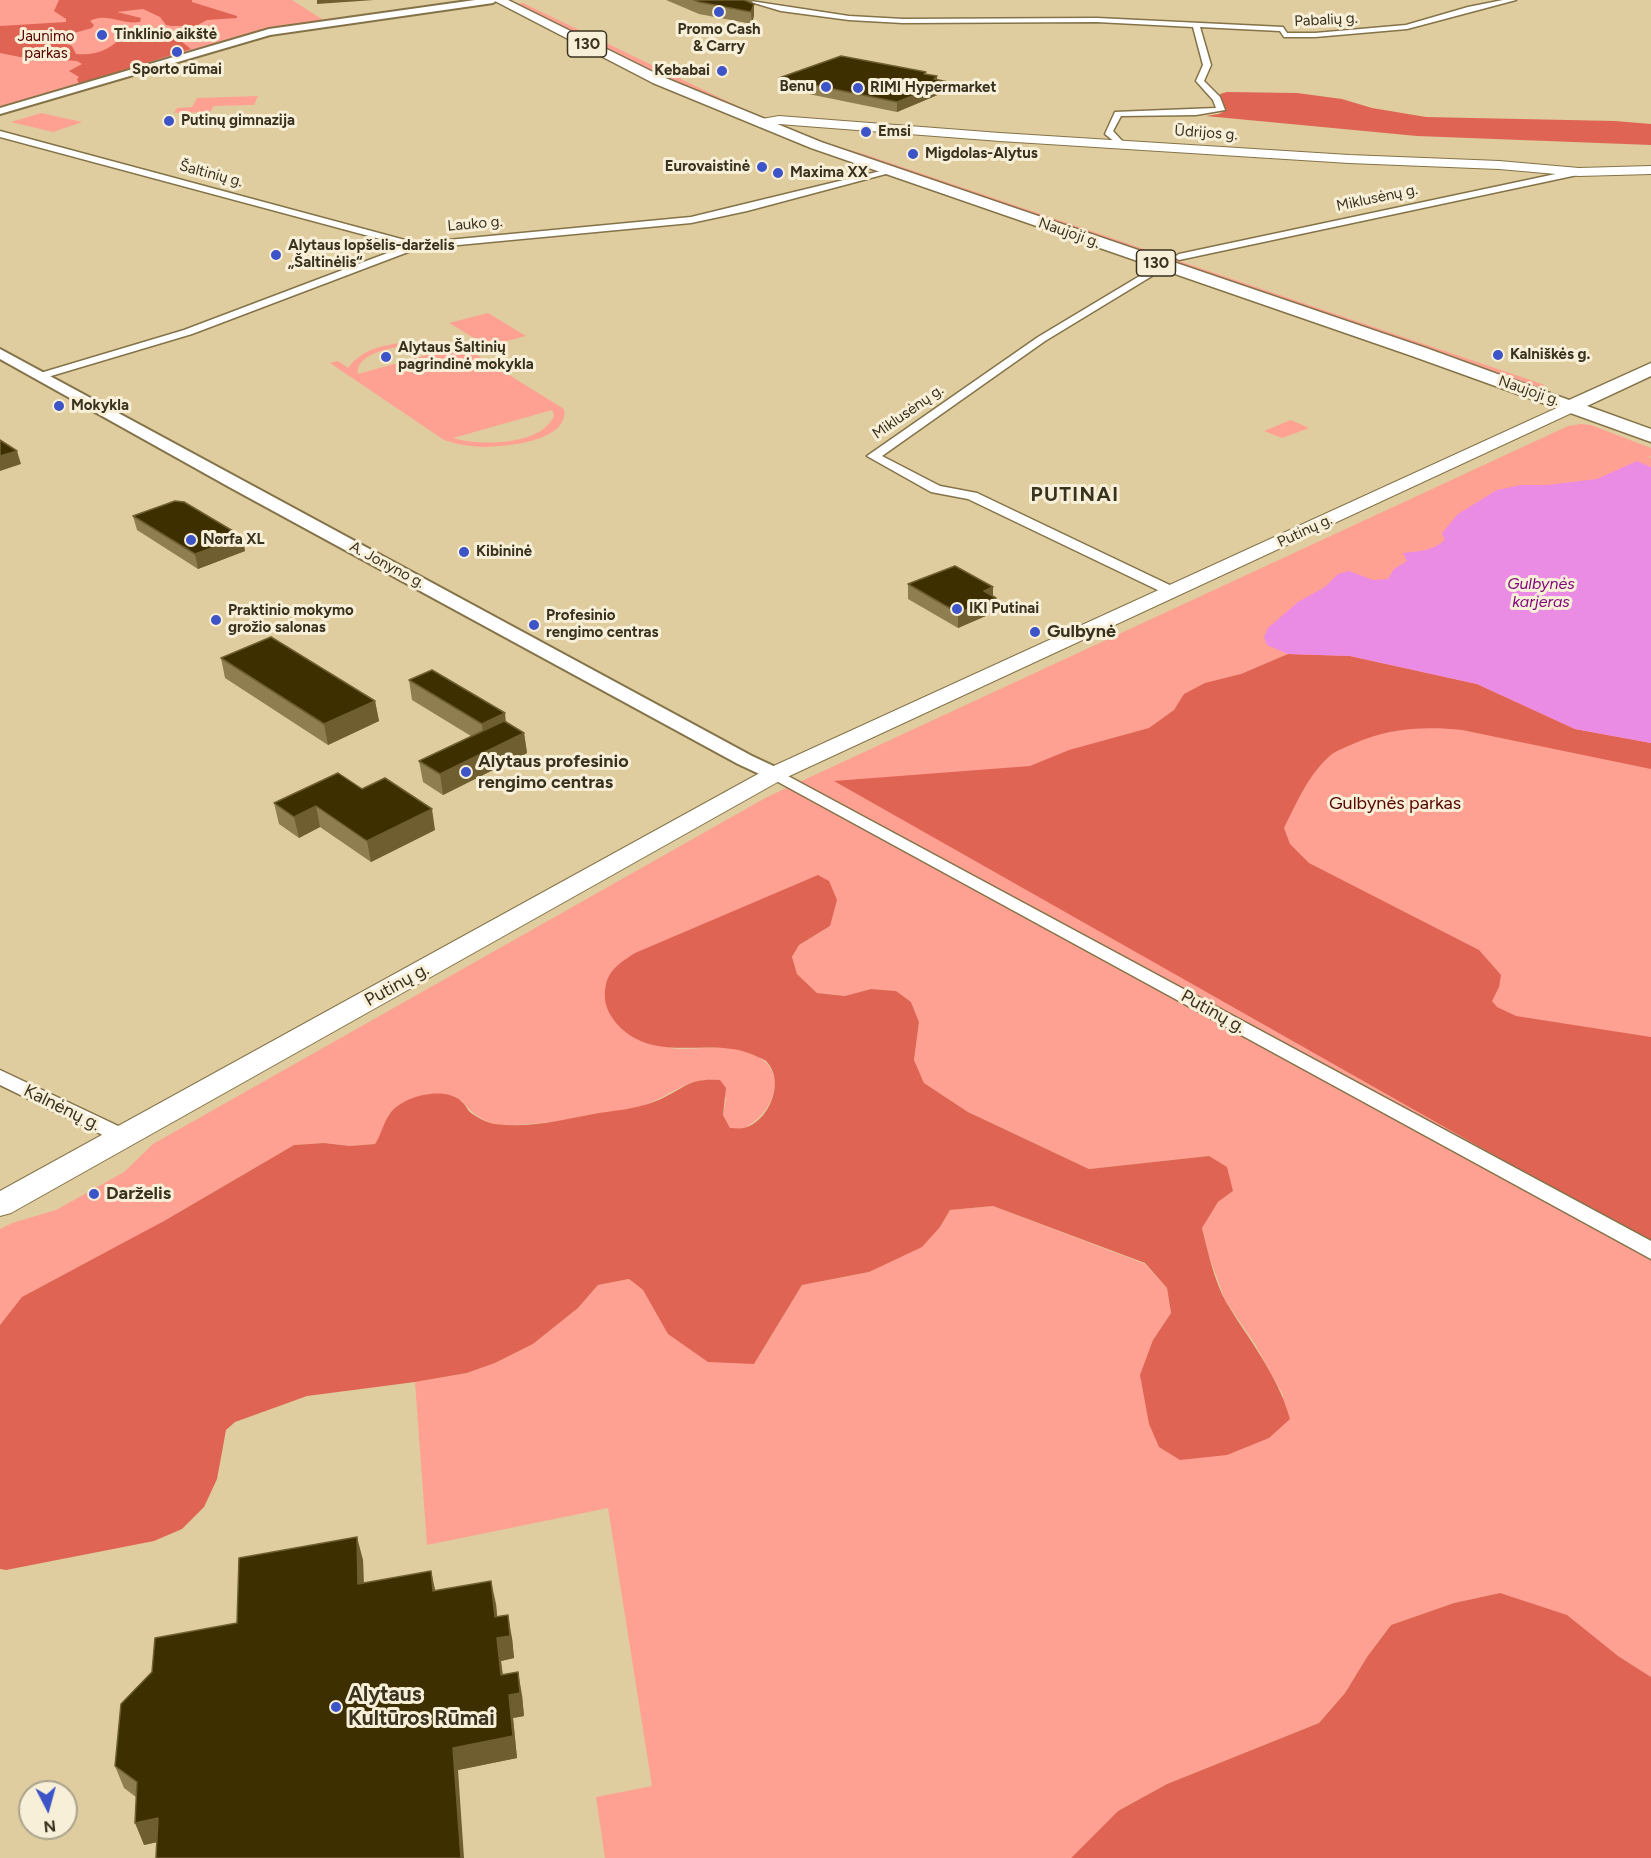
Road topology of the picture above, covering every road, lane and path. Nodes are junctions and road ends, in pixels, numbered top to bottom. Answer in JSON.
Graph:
{"nodes":[{"id":1,"x":493,"y":0,"type":"edge"},
{"id":2,"x":499,"y":0,"type":"edge"},
{"id":3,"x":747,"y":0,"type":"edge"},
{"id":4,"x":1513,"y":0,"type":"edge"},
{"id":5,"x":1196,"y":25,"type":"junction"},
{"id":6,"x":693,"y":79,"type":"dead end"},
{"id":7,"x":0,"y":111,"type":"edge"},
{"id":8,"x":779,"y":120,"type":"junction"},
{"id":9,"x":760,"y":123,"type":"junction"},
{"id":10,"x":0,"y":134,"type":"edge"},
{"id":11,"x":1121,"y":144,"type":"junction"},
{"id":12,"x":1651,"y":170,"type":"edge"},
{"id":13,"x":893,"y":171,"type":"junction"},
{"id":14,"x":1580,"y":172,"type":"junction"},
{"id":15,"x":414,"y":246,"type":"junction"},
{"id":16,"x":1138,"y":257,"type":"junction"},
{"id":17,"x":1179,"y":257,"type":"junction"},
{"id":18,"x":1147,"y":276,"type":"junction"},
{"id":19,"x":1196,"y":276,"type":"junction"},
{"id":20,"x":0,"y":353,"type":"edge"},
{"id":21,"x":1651,"y":369,"type":"edge"},
{"id":22,"x":41,"y":376,"type":"junction"},
{"id":23,"x":1591,"y":397,"type":"junction"},
{"id":24,"x":1572,"y":406,"type":"junction"},
{"id":25,"x":1651,"y":422,"type":"edge"},
{"id":26,"x":1651,"y":436,"type":"edge"},
{"id":27,"x":1171,"y":591,"type":"junction"},
{"id":28,"x":775,"y":774,"type":"junction"},
{"id":29,"x":0,"y":1077,"type":"edge"},
{"id":30,"x":124,"y":1137,"type":"junction"},
{"id":31,"x":6,"y":1204,"type":"edge"},
{"id":32,"x":1651,"y":1251,"type":"edge"}],
"edges":[{"from":1,"to":7,"type":"street"},
{"from":2,"to":9,"type":"main road","name":"Naujoji g.","number":"130"},
{"from":3,"to":5,"type":"street","name":"Pabalių g."},
{"from":4,"to":5,"type":"street","name":"Pabalių g."},
{"from":5,"to":11,"type":"street"},
{"from":6,"to":8,"type":"main road","name":"Naujoji g.","number":"130"},
{"from":8,"to":9,"type":"main road","name":"Ūdrijos g."},
{"from":8,"to":11,"type":"main road","name":"Ūdrijos g."},
{"from":8,"to":17,"type":"main road","name":"Naujoji g.","number":"130"},
{"from":9,"to":13,"type":"main road","name":"Naujoji g.","number":"130"},
{"from":10,"to":15,"type":"street","name":"Šaltinių g."},
{"from":11,"to":14,"type":"main road","name":"Ūdrijos g."},
{"from":12,"to":14,"type":"main road","name":"Ūdrijos g."},
{"from":13,"to":15,"type":"street","name":"Lauko g."},
{"from":13,"to":16,"type":"main road","name":"Naujoji g.","number":"130"},
{"from":14,"to":17,"type":"street","name":"Miklusėnų g."},
{"from":15,"to":22,"type":"street","name":"Lauko g."},
{"from":16,"to":18,"type":"main road"},
{"from":16,"to":19,"type":"main road","name":"Naujoji g.","number":"130"},
{"from":17,"to":23,"type":"main road","name":"Naujoji g.","number":"130"},
{"from":18,"to":19,"type":"main road"},
{"from":18,"to":27,"type":"street","name":"Miklusėnų g."},
{"from":19,"to":24,"type":"main road","name":"Naujoji g.","number":"130"},
{"from":20,"to":22,"type":"street","name":"A. Jonyno g."},
{"from":21,"to":23,"type":"main road"},
{"from":22,"to":28,"type":"street","name":"A. Jonyno g."},
{"from":23,"to":24,"type":"main road"},
{"from":23,"to":25,"type":"main road","name":"Naujoji g."},
{"from":24,"to":26,"type":"main road","name":"Naujoji g.","number":"130"},
{"from":24,"to":27,"type":"main road","name":"Putinų g."},
{"from":27,"to":28,"type":"main road","name":"Putinų g."},
{"from":28,"to":30,"type":"main road","name":"Putinų g."},
{"from":28,"to":32,"type":"street","name":"Putinų g."},
{"from":29,"to":30,"type":"street","name":"Kalnėnų g."},
{"from":30,"to":31,"type":"main road","name":"Putinų g."}]}
